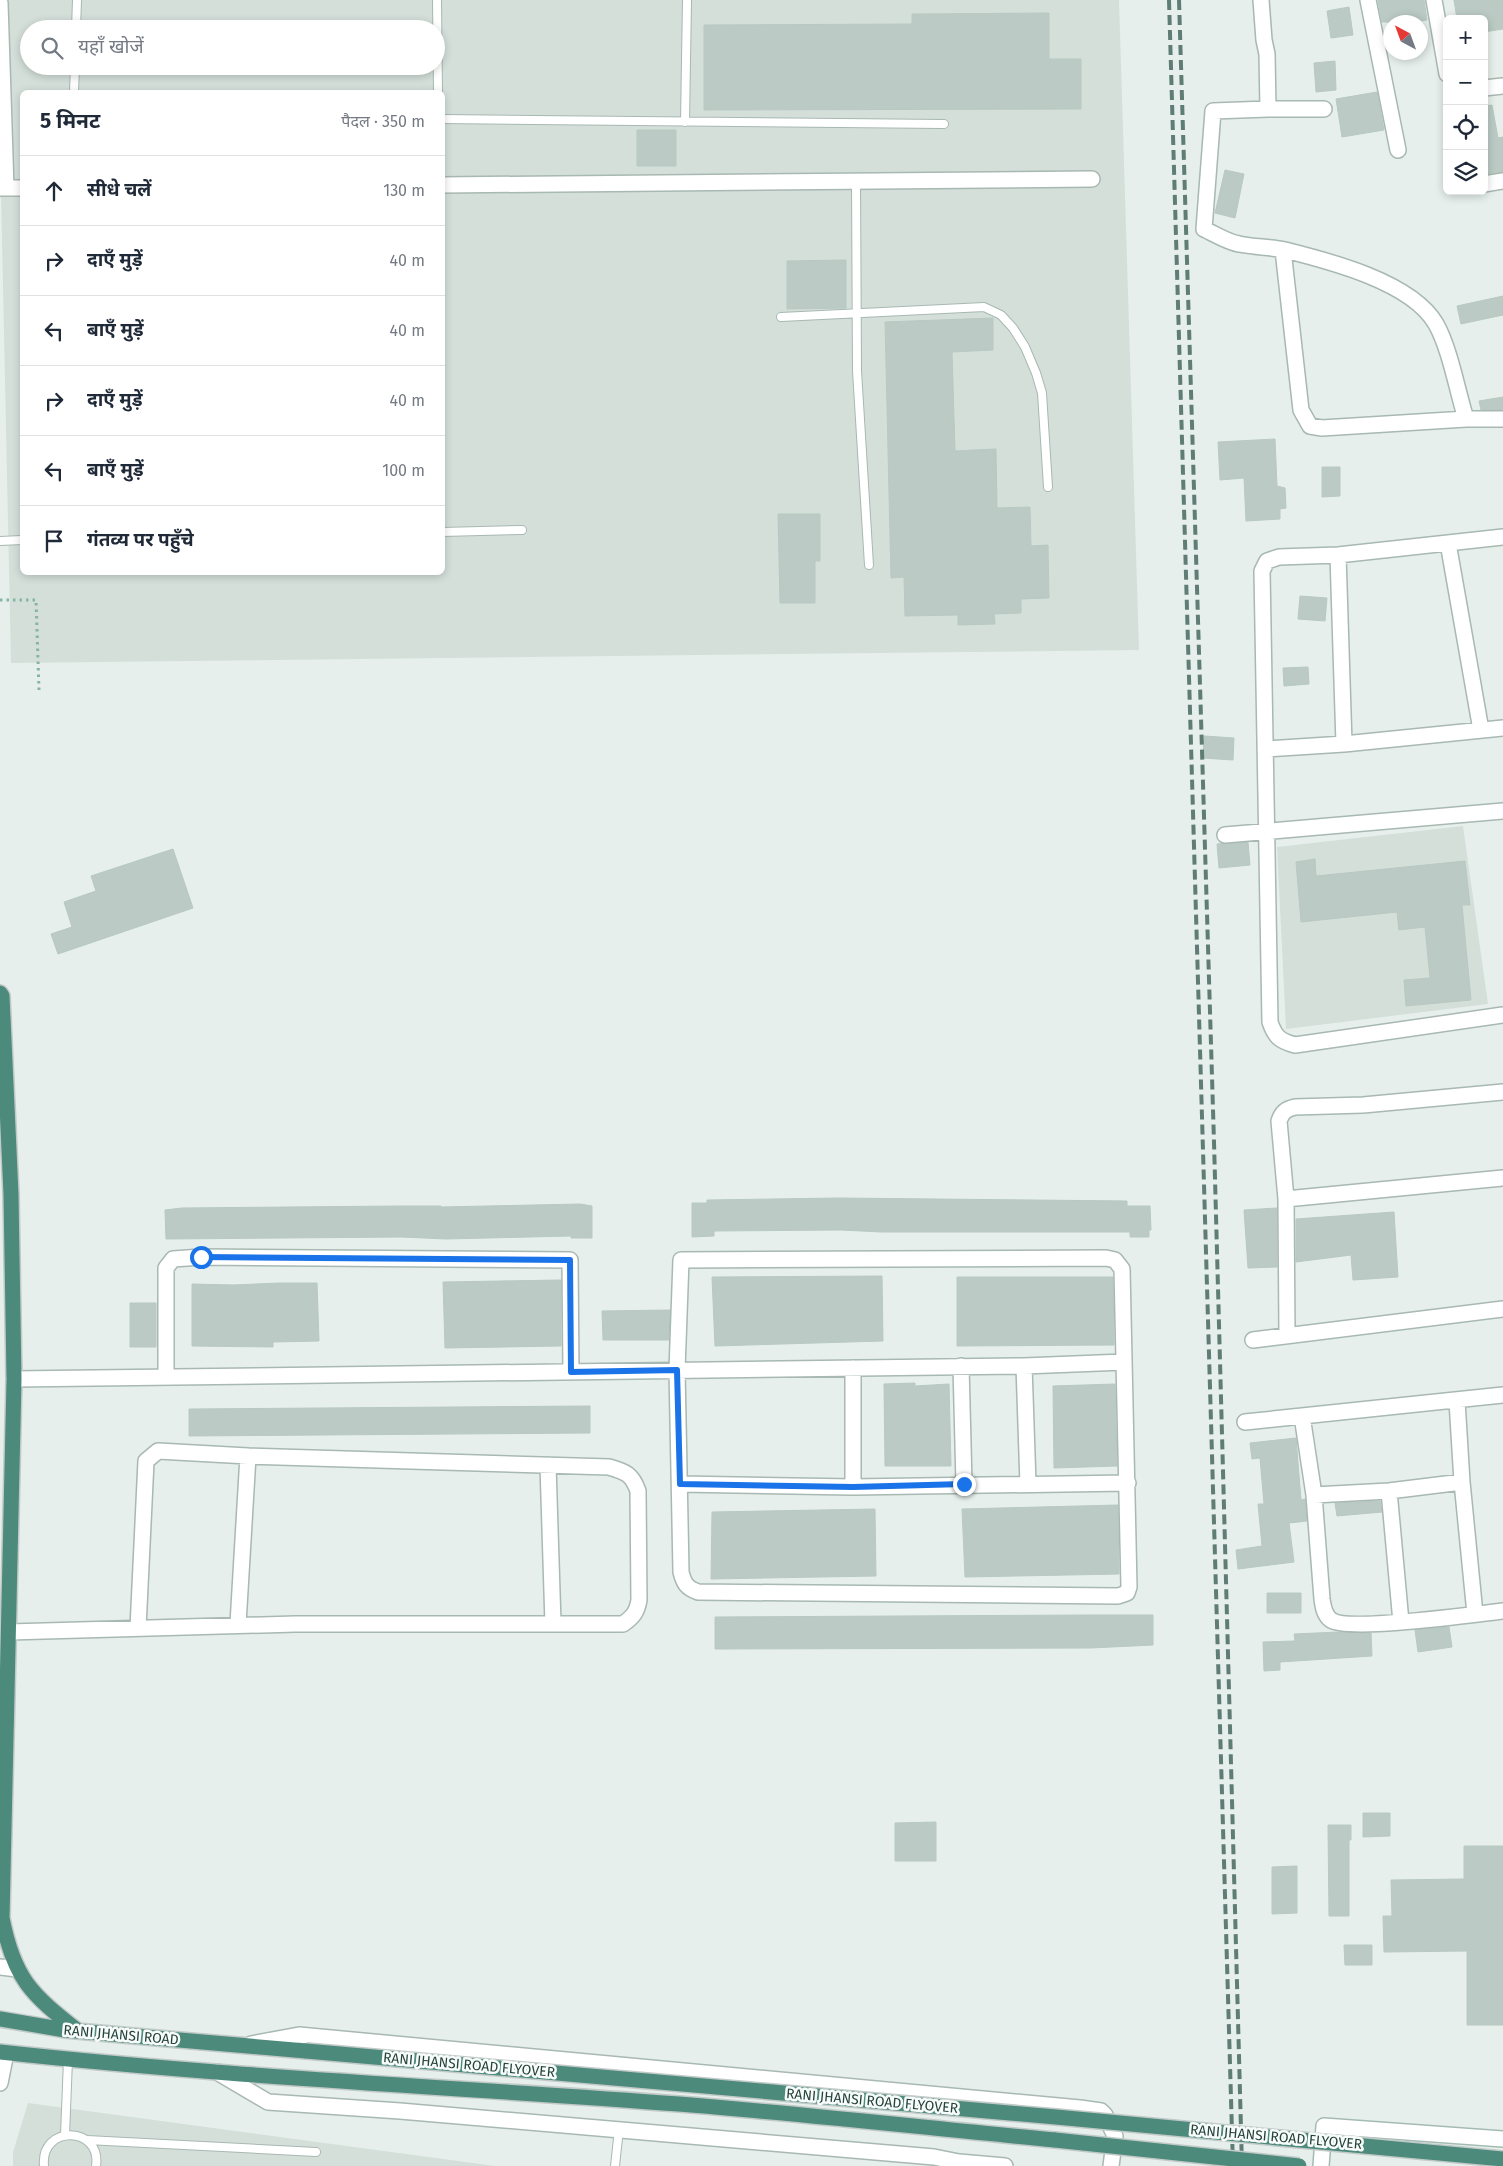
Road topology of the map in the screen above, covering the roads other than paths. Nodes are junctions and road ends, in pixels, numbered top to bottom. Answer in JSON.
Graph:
{"nodes":[{"id":1,"x":77,"y":0,"type":"edge"},
{"id":2,"x":437,"y":0,"type":"edge"},
{"id":3,"x":687,"y":0,"type":"edge"},
{"id":4,"x":1261,"y":0,"type":"edge"},
{"id":5,"x":1368,"y":0,"type":"edge"},
{"id":6,"x":1434,"y":0,"type":"edge"},
{"id":7,"x":0,"y":2,"type":"edge"},
{"id":8,"x":76,"y":20,"type":"edge"},
{"id":9,"x":437,"y":20,"type":"edge"},
{"id":10,"x":1445,"y":60,"type":"edge"},
{"id":11,"x":74,"y":75,"type":"edge"},
{"id":12,"x":438,"y":75,"type":"edge"},
{"id":13,"x":1503,"y":86,"type":"edge"},
{"id":14,"x":1488,"y":88,"type":"edge"},
{"id":15,"x":74,"y":90,"type":"edge"},
{"id":16,"x":438,"y":90,"type":"edge"},
{"id":17,"x":1268,"y":109,"type":"junction"},
{"id":18,"x":1324,"y":109,"type":"dead end"},
{"id":19,"x":445,"y":119,"type":"edge"},
{"id":20,"x":685,"y":122,"type":"junction"},
{"id":21,"x":944,"y":124,"type":"dead end"},
{"id":22,"x":1398,"y":150,"type":"dead end"},
{"id":23,"x":1092,"y":180,"type":"dead end"},
{"id":24,"x":856,"y":181,"type":"junction"},
{"id":25,"x":1503,"y":181,"type":"edge"},
{"id":26,"x":1488,"y":183,"type":"edge"},
{"id":27,"x":445,"y":184,"type":"edge"},
{"id":28,"x":3,"y":188,"type":"edge"},
{"id":29,"x":20,"y":188,"type":"edge"},
{"id":30,"x":1283,"y":250,"type":"junction"},
{"id":31,"x":857,"y":313,"type":"junction"},
{"id":32,"x":781,"y":316,"type":"dead end"},
{"id":33,"x":1466,"y":419,"type":"junction"},
{"id":34,"x":1503,"y":419,"type":"edge"},
{"id":35,"x":1048,"y":488,"type":"dead end"},
{"id":36,"x":522,"y":530,"type":"dead end"},
{"id":37,"x":445,"y":532,"type":"edge"},
{"id":38,"x":1503,"y":537,"type":"edge"},
{"id":39,"x":20,"y":540,"type":"edge"},
{"id":40,"x":0,"y":541,"type":"edge"},
{"id":41,"x":1448,"y":543,"type":"junction"},
{"id":42,"x":1338,"y":555,"type":"junction"},
{"id":43,"x":869,"y":565,"type":"dead end"},
{"id":44,"x":1503,"y":728,"type":"edge"},
{"id":45,"x":1482,"y":730,"type":"junction"},
{"id":46,"x":1344,"y":744,"type":"junction"},
{"id":47,"x":1265,"y":749,"type":"junction"},
{"id":48,"x":1503,"y":811,"type":"edge"},
{"id":49,"x":1268,"y":831,"type":"junction"},
{"id":50,"x":1225,"y":835,"type":"dead end"},
{"id":51,"x":0,"y":993,"type":"edge"},
{"id":52,"x":1503,"y":1014,"type":"edge"},
{"id":53,"x":1503,"y":1092,"type":"edge"},
{"id":54,"x":0,"y":1176,"type":"edge"},
{"id":55,"x":1503,"y":1178,"type":"edge"},
{"id":56,"x":11,"y":1194,"type":"junction"},
{"id":57,"x":1286,"y":1199,"type":"junction"},
{"id":58,"x":1503,"y":1309,"type":"edge"},
{"id":59,"x":1287,"y":1334,"type":"junction"},
{"id":60,"x":1253,"y":1340,"type":"dead end"},
{"id":61,"x":1124,"y":1362,"type":"junction"},
{"id":62,"x":961,"y":1366,"type":"junction"},
{"id":63,"x":1024,"y":1366,"type":"junction"},
{"id":64,"x":853,"y":1368,"type":"junction"},
{"id":65,"x":677,"y":1370,"type":"junction"},
{"id":66,"x":571,"y":1372,"type":"junction"},
{"id":67,"x":166,"y":1377,"type":"junction"},
{"id":68,"x":14,"y":1379,"type":"junction"},
{"id":69,"x":1503,"y":1396,"type":"edge"},
{"id":70,"x":1457,"y":1401,"type":"junction"},
{"id":71,"x":1302,"y":1416,"type":"junction"},
{"id":72,"x":1245,"y":1422,"type":"dead end"},
{"id":73,"x":248,"y":1456,"type":"junction"},
{"id":74,"x":548,"y":1465,"type":"junction"},
{"id":75,"x":1462,"y":1482,"type":"junction"},
{"id":76,"x":1128,"y":1483,"type":"junction"},
{"id":77,"x":680,"y":1484,"type":"junction"},
{"id":78,"x":964,"y":1484,"type":"junction"},
{"id":79,"x":1028,"y":1484,"type":"junction"},
{"id":80,"x":853,"y":1487,"type":"junction"},
{"id":81,"x":1389,"y":1491,"type":"junction"},
{"id":82,"x":1314,"y":1495,"type":"junction"},
{"id":83,"x":1503,"y":1611,"type":"edge"},
{"id":84,"x":1475,"y":1614,"type":"junction"},
{"id":85,"x":1401,"y":1622,"type":"junction"},
{"id":86,"x":238,"y":1624,"type":"junction"},
{"id":87,"x":553,"y":1624,"type":"junction"},
{"id":88,"x":138,"y":1628,"type":"junction"},
{"id":89,"x":9,"y":1632,"type":"junction"},
{"id":90,"x":0,"y":1967,"type":"edge"},
{"id":91,"x":17,"y":1969,"type":"junction"},
{"id":92,"x":0,"y":2019,"type":"edge"},
{"id":93,"x":78,"y":2031,"type":"junction"},
{"id":94,"x":242,"y":2046,"type":"junction"},
{"id":95,"x":3,"y":2052,"type":"edge"},
{"id":96,"x":68,"y":2060,"type":"junction"},
{"id":97,"x":217,"y":2072,"type":"junction"},
{"id":98,"x":0,"y":2083,"type":"edge"},
{"id":99,"x":619,"y":2129,"type":"junction"},
{"id":100,"x":65,"y":2135,"type":"junction"},
{"id":101,"x":1503,"y":2139,"type":"edge"},
{"id":102,"x":87,"y":2140,"type":"junction"},
{"id":103,"x":316,"y":2152,"type":"dead end"},
{"id":104,"x":1503,"y":2159,"type":"edge"},
{"id":105,"x":959,"y":2164,"type":"edge"},
{"id":106,"x":44,"y":2166,"type":"edge"},
{"id":107,"x":96,"y":2166,"type":"edge"},
{"id":108,"x":615,"y":2166,"type":"edge"},
{"id":109,"x":1005,"y":2166,"type":"edge"},
{"id":110,"x":1110,"y":2166,"type":"edge"},
{"id":111,"x":1299,"y":2166,"type":"edge"},
{"id":112,"x":1321,"y":2166,"type":"edge"}],
"edges":[{"from":1,"to":8,"type":"lane"},
{"from":2,"to":9,"type":"lane"},
{"from":3,"to":20,"type":"lane"},
{"from":4,"to":17,"type":"street"},
{"from":5,"to":22,"type":"street"},
{"from":6,"to":10,"type":"street"},
{"from":7,"to":28,"type":"street"},
{"from":11,"to":15,"type":"lane"},
{"from":12,"to":16,"type":"lane"},
{"from":13,"to":14,"type":"street"},
{"from":17,"to":18,"type":"street"},
{"from":17,"to":30,"type":"street"},
{"from":19,"to":20,"type":"lane"},
{"from":20,"to":21,"type":"lane"},
{"from":23,"to":24,"type":"street"},
{"from":24,"to":27,"type":"street"},
{"from":24,"to":31,"type":"lane"},
{"from":25,"to":26,"type":"street"},
{"from":28,"to":29,"type":"street"},
{"from":30,"to":33,"type":"street"},
{"from":30,"to":33,"type":"street"},
{"from":31,"to":32,"type":"lane"},
{"from":31,"to":35,"type":"lane"},
{"from":31,"to":43,"type":"lane"},
{"from":33,"to":34,"type":"street"},
{"from":36,"to":37,"type":"lane"},
{"from":38,"to":41,"type":"street"},
{"from":39,"to":40,"type":"lane"},
{"from":41,"to":42,"type":"street"},
{"from":41,"to":45,"type":"street"},
{"from":42,"to":46,"type":"street"},
{"from":42,"to":47,"type":"street"},
{"from":44,"to":45,"type":"street"},
{"from":45,"to":46,"type":"street"},
{"from":46,"to":47,"type":"street"},
{"from":47,"to":49,"type":"street"},
{"from":48,"to":49,"type":"street"},
{"from":49,"to":50,"type":"street"},
{"from":49,"to":52,"type":"street"},
{"from":51,"to":56,"type":"highway"},
{"from":53,"to":57,"type":"street"},
{"from":54,"to":56,"type":"highway"},
{"from":55,"to":57,"type":"street"},
{"from":56,"to":68,"type":"highway"},
{"from":57,"to":59,"type":"street"},
{"from":58,"to":59,"type":"street"},
{"from":59,"to":60,"type":"street"},
{"from":61,"to":63,"type":"street"},
{"from":61,"to":65,"type":"street"},
{"from":61,"to":76,"type":"street"},
{"from":62,"to":63,"type":"street"},
{"from":62,"to":64,"type":"street"},
{"from":62,"to":78,"type":"street"},
{"from":63,"to":79,"type":"street"},
{"from":64,"to":65,"type":"street"},
{"from":64,"to":80,"type":"street"},
{"from":65,"to":66,"type":"street"},
{"from":65,"to":77,"type":"street"},
{"from":66,"to":67,"type":"street"},
{"from":66,"to":67,"type":"street"},
{"from":67,"to":68,"type":"street"},
{"from":68,"to":89,"type":"highway"},
{"from":69,"to":70,"type":"street"},
{"from":70,"to":71,"type":"street"},
{"from":70,"to":75,"type":"street"},
{"from":71,"to":72,"type":"street"},
{"from":71,"to":82,"type":"street"},
{"from":73,"to":74,"type":"street"},
{"from":73,"to":86,"type":"street"},
{"from":73,"to":88,"type":"street"},
{"from":74,"to":87,"type":"street"},
{"from":74,"to":87,"type":"street"},
{"from":75,"to":81,"type":"street"},
{"from":75,"to":84,"type":"street"},
{"from":76,"to":77,"type":"street"},
{"from":76,"to":79,"type":"street"},
{"from":77,"to":80,"type":"street"},
{"from":78,"to":79,"type":"street"},
{"from":78,"to":80,"type":"street"},
{"from":81,"to":82,"type":"street"},
{"from":81,"to":85,"type":"street"},
{"from":82,"to":85,"type":"street"},
{"from":83,"to":84,"type":"street"},
{"from":84,"to":85,"type":"street"},
{"from":86,"to":87,"type":"street"},
{"from":86,"to":88,"type":"street"},
{"from":88,"to":89,"type":"street"},
{"from":89,"to":91,"type":"highway"},
{"from":90,"to":91,"type":"street"},
{"from":91,"to":93,"type":"highway"},
{"from":92,"to":93,"type":"highway","name":"RANI JHANSI ROAD"},
{"from":93,"to":94,"type":"highway","name":"RANI JHANSI ROAD"},
{"from":94,"to":104,"type":"highway","name":"RANI JHANSI ROAD FLYOVER","bridge":true},
{"from":94,"to":110,"type":"street"},
{"from":95,"to":96,"type":"highway","name":"RANI JHANSI ROAD FLYOVER"},
{"from":95,"to":98,"type":"street"},
{"from":96,"to":97,"type":"highway","name":"RANI JHANSI ROAD FLYOVER"},
{"from":96,"to":100,"type":"lane"},
{"from":97,"to":99,"type":"street"},
{"from":97,"to":111,"type":"highway","name":"RANI JHANSI ROAD FLYOVER","bridge":true},
{"from":99,"to":105,"type":"street"},
{"from":99,"to":108,"type":"lane"},
{"from":100,"to":102,"type":"lane"},
{"from":100,"to":106,"type":"lane"},
{"from":101,"to":112,"type":"street"},
{"from":102,"to":103,"type":"lane"},
{"from":102,"to":107,"type":"lane"},
{"from":105,"to":109,"type":"street"}]}
